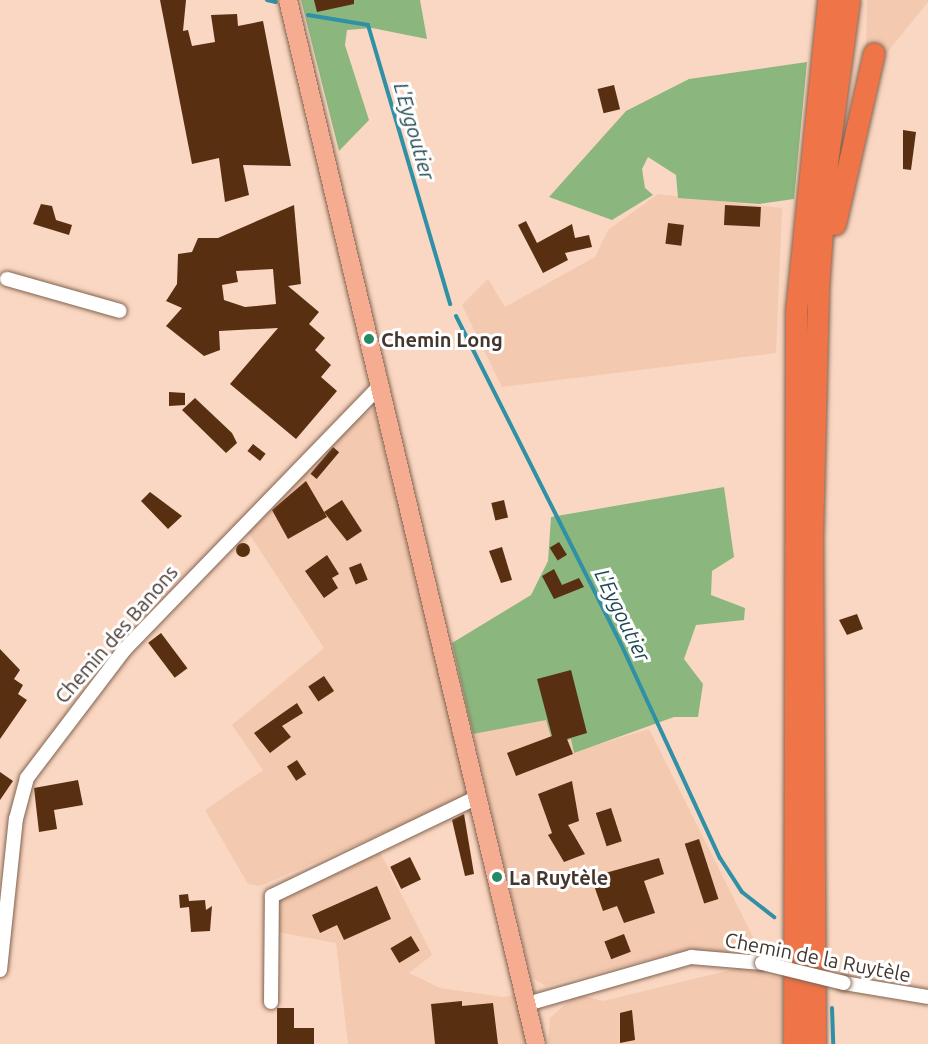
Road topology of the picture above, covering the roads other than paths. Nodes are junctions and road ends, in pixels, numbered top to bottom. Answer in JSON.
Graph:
{"nodes":[{"id":1,"x":288,"y":0,"type":"edge"},
{"id":2,"x":828,"y":0,"type":"edge"},
{"id":3,"x":849,"y":0,"type":"edge"},
{"id":4,"x":874,"y":53,"type":"dead end"},
{"id":5,"x":7,"y":279,"type":"dead end"},
{"id":6,"x":120,"y":311,"type":"dead end"},
{"id":7,"x":380,"y":386,"type":"junction"},
{"id":8,"x":815,"y":398,"type":"junction"},
{"id":9,"x":478,"y":797,"type":"junction"},
{"id":10,"x":0,"y":970,"type":"edge"},
{"id":11,"x":928,"y":997,"type":"edge"},
{"id":12,"x":271,"y":1002,"type":"dead end"},
{"id":13,"x":527,"y":1004,"type":"junction"},
{"id":14,"x":536,"y":1044,"type":"edge"},
{"id":15,"x":794,"y":1044,"type":"edge"},
{"id":16,"x":815,"y":1044,"type":"edge"}],
"edges":[{"from":1,"to":7,"type":"main road"},
{"from":2,"to":15,"type":"highway"},
{"from":3,"to":8,"type":"highway"},
{"from":4,"to":8,"type":"highway"},
{"from":5,"to":6,"type":"street"},
{"from":7,"to":9,"type":"main road"},
{"from":7,"to":10,"type":"street","name":"Chemin des Banons"},
{"from":8,"to":16,"type":"highway"},
{"from":9,"to":12,"type":"street"},
{"from":9,"to":13,"type":"main road"},
{"from":11,"to":13,"type":"street","name":"Chemin de la Ruytèle","bridge":true},
{"from":13,"to":14,"type":"main road"}]}
